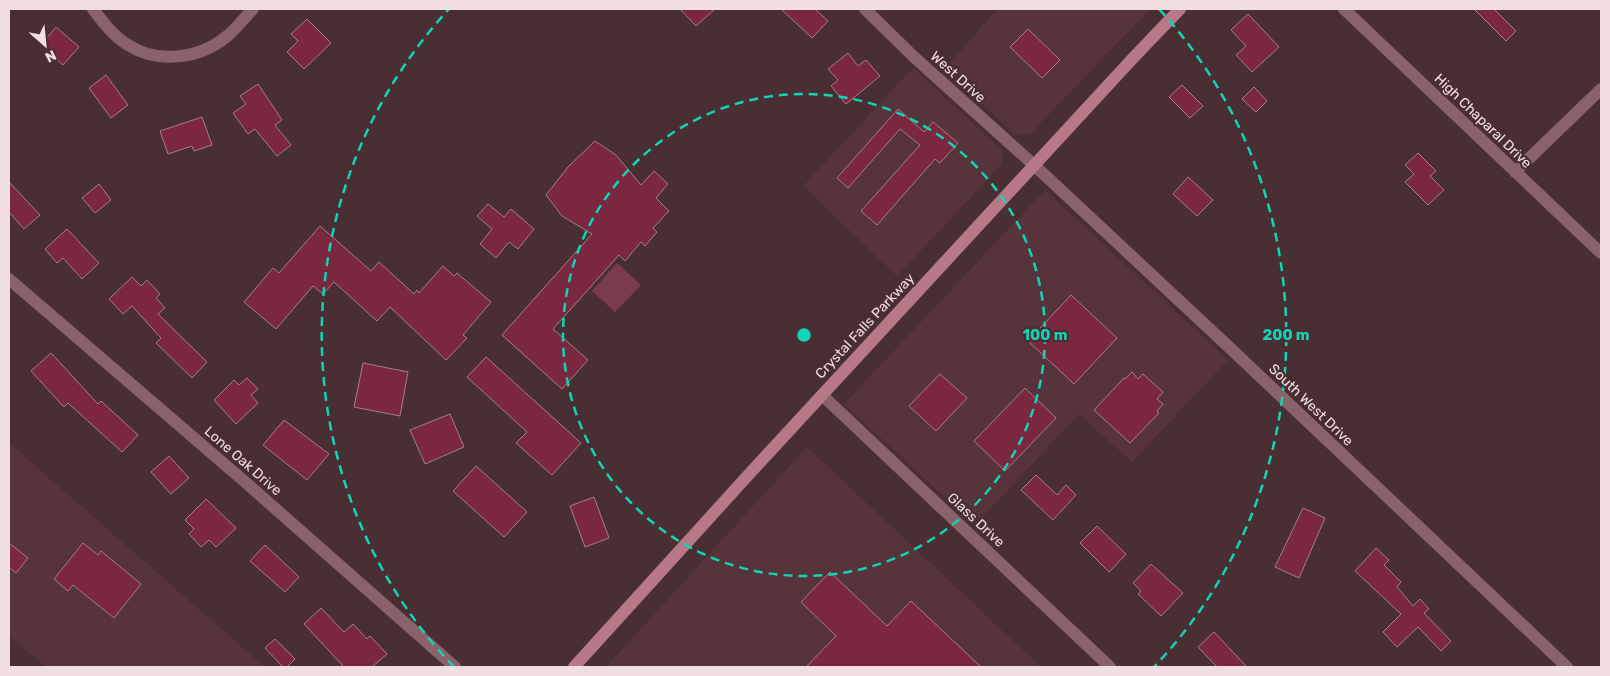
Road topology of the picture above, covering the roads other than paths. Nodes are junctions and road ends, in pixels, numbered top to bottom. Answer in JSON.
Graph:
{"nodes":[{"id":1,"x":92,"y":9,"type":"edge"},
{"id":2,"x":253,"y":9,"type":"edge"},
{"id":3,"x":865,"y":9,"type":"edge"},
{"id":4,"x":1180,"y":9,"type":"edge"},
{"id":5,"x":1344,"y":9,"type":"edge"},
{"id":6,"x":1601,"y":90,"type":"edge"},
{"id":7,"x":1034,"y":165,"type":"junction"},
{"id":8,"x":1514,"y":172,"type":"junction"},
{"id":9,"x":1601,"y":253,"type":"edge"},
{"id":10,"x":9,"y":279,"type":"edge"},
{"id":11,"x":822,"y":395,"type":"junction"},
{"id":12,"x":455,"y":667,"type":"edge"},
{"id":13,"x":574,"y":667,"type":"edge"},
{"id":14,"x":1110,"y":667,"type":"edge"},
{"id":15,"x":1567,"y":667,"type":"edge"}],
"edges":[{"from":1,"to":2,"type":"street"},
{"from":3,"to":7,"type":"street","name":"West Drive"},
{"from":4,"to":7,"type":"main road","name":"Crystal Falls Parkway"},
{"from":5,"to":8,"type":"street","name":"High Chaparal Drive"},
{"from":6,"to":8,"type":"street"},
{"from":7,"to":11,"type":"main road","name":"Crystal Falls Parkway"},
{"from":7,"to":15,"type":"street","name":"South West Drive"},
{"from":8,"to":9,"type":"street","name":"High Chaparal Drive"},
{"from":10,"to":12,"type":"street","name":"Lone Oak Drive"},
{"from":11,"to":13,"type":"main road","name":"Crystal Falls Parkway"},
{"from":11,"to":14,"type":"street","name":"Glass Drive"}]}
